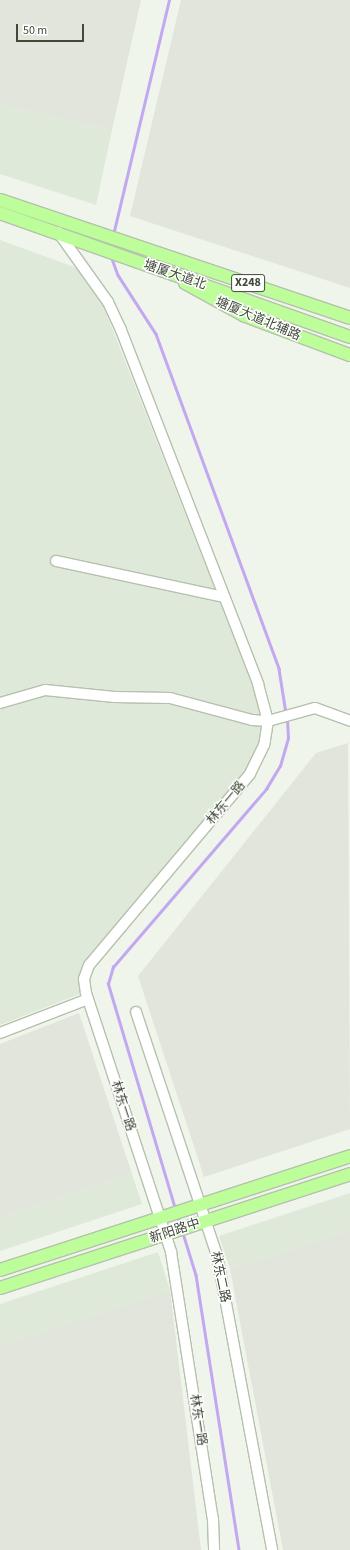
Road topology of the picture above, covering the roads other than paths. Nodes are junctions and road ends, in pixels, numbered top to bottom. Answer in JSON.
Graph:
{"nodes":[{"id":1,"x":0,"y":200,"type":"edge"},
{"id":2,"x":0,"y":213,"type":"edge"},
{"id":3,"x":58,"y":232,"type":"junction"},
{"id":4,"x":171,"y":274,"type":"junction"},
{"id":5,"x":350,"y":318,"type":"edge"},
{"id":6,"x":350,"y":337,"type":"edge"},
{"id":7,"x":350,"y":355,"type":"edge"},
{"id":8,"x":56,"y":561,"type":"dead end"},
{"id":9,"x":224,"y":597,"type":"junction"},
{"id":10,"x":0,"y":703,"type":"edge"},
{"id":11,"x":268,"y":720,"type":"junction"},
{"id":12,"x":350,"y":721,"type":"edge"},
{"id":13,"x":88,"y":999,"type":"junction"},
{"id":14,"x":136,"y":1012,"type":"dead end"},
{"id":15,"x":0,"y":1033,"type":"edge"},
{"id":16,"x":350,"y":1156,"type":"edge"},
{"id":17,"x":350,"y":1174,"type":"edge"},
{"id":18,"x":196,"y":1206,"type":"junction"},
{"id":19,"x":165,"y":1216,"type":"junction"},
{"id":20,"x":201,"y":1222,"type":"junction"},
{"id":21,"x":171,"y":1232,"type":"junction"},
{"id":22,"x":0,"y":1270,"type":"edge"},
{"id":23,"x":0,"y":1288,"type":"edge"},
{"id":24,"x":214,"y":1550,"type":"edge"},
{"id":25,"x":272,"y":1550,"type":"edge"}],
"edges":[{"from":1,"to":5,"type":"main road","name":"塘厦大道北","number":"X248"},
{"from":2,"to":3,"type":"main road","name":"塘厦大道北","number":"X248"},
{"from":3,"to":4,"type":"main road","name":"塘厦大道北","number":"X248"},
{"from":3,"to":9,"type":"street"},
{"from":4,"to":6,"type":"main road","name":"塘厦大道北","number":"X248"},
{"from":4,"to":7,"type":"main road","name":"塘厦大道北辅路"},
{"from":8,"to":9,"type":"street"},
{"from":9,"to":11,"type":"street"},
{"from":10,"to":11,"type":"street"},
{"from":11,"to":12,"type":"street"},
{"from":11,"to":13,"type":"street","name":"林东一路"},
{"from":13,"to":15,"type":"street"},
{"from":13,"to":19,"type":"street","name":"林东一路"},
{"from":14,"to":18,"type":"street","name":"林东二路"},
{"from":16,"to":18,"type":"main road","name":"新阳路中"},
{"from":17,"to":20,"type":"main road","name":"新阳路中"},
{"from":18,"to":19,"type":"main road","name":"新阳路中"},
{"from":18,"to":20,"type":"street","name":"林东二路"},
{"from":19,"to":21,"type":"street","name":"林东一路"},
{"from":19,"to":22,"type":"main road","name":"新阳路中"},
{"from":20,"to":21,"type":"main road","name":"新阳路中"},
{"from":20,"to":25,"type":"street","name":"林东二路"},
{"from":21,"to":23,"type":"main road","name":"新阳路中"},
{"from":21,"to":24,"type":"street","name":"林东一路"}]}
